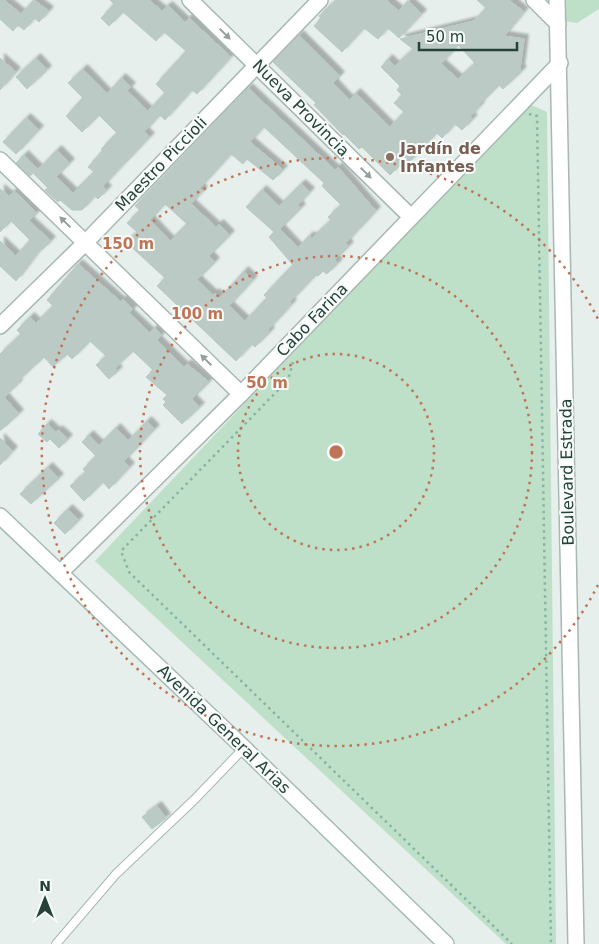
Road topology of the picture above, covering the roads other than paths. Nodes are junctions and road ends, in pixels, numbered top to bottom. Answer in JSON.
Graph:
{"nodes":[{"id":1,"x":190,"y":0,"type":"edge"},
{"id":2,"x":320,"y":0,"type":"edge"},
{"id":3,"x":534,"y":0,"type":"edge"},
{"id":4,"x":557,"y":0,"type":"edge"},
{"id":5,"x":558,"y":24,"type":"junction"},
{"id":6,"x":560,"y":63,"type":"junction"},
{"id":7,"x":257,"y":65,"type":"junction"},
{"id":8,"x":0,"y":160,"type":"edge"},
{"id":9,"x":411,"y":217,"type":"junction"},
{"id":10,"x":86,"y":242,"type":"junction"},
{"id":11,"x":0,"y":326,"type":"edge"},
{"id":12,"x":241,"y":394,"type":"junction"},
{"id":13,"x":0,"y":516,"type":"edge"},
{"id":14,"x":60,"y":573,"type":"junction"},
{"id":15,"x":244,"y":748,"type":"junction"},
{"id":16,"x":56,"y":944,"type":"edge"},
{"id":17,"x":446,"y":944,"type":"edge"},
{"id":18,"x":576,"y":944,"type":"edge"}],
"edges":[{"from":1,"to":7,"type":"street","name":"Nueva Provincia","one_way":true},
{"from":2,"to":7,"type":"street","name":"Maestro Piccioli"},
{"from":3,"to":5,"type":"street"},
{"from":4,"to":5,"type":"street","name":"Boulevard Estrada"},
{"from":5,"to":6,"type":"street","name":"Boulevard Estrada"},
{"from":6,"to":9,"type":"street","name":"Cabo Farina"},
{"from":6,"to":18,"type":"street","name":"Boulevard Estrada"},
{"from":7,"to":9,"type":"street","name":"Nueva Provincia","one_way":true},
{"from":7,"to":10,"type":"street","name":"Maestro Piccioli"},
{"from":10,"to":8,"type":"street","one_way":true},
{"from":9,"to":12,"type":"street","name":"Cabo Farina"},
{"from":10,"to":11,"type":"street","name":"Maestro Piccioli"},
{"from":12,"to":10,"type":"street","one_way":true},
{"from":12,"to":14,"type":"street","name":"Cabo Farina"},
{"from":13,"to":14,"type":"street","name":"Avenida General Arias"},
{"from":14,"to":15,"type":"street","name":"Avenida General Arias"},
{"from":15,"to":16,"type":"lane"},
{"from":15,"to":17,"type":"street","name":"Avenida General Arias"}]}
